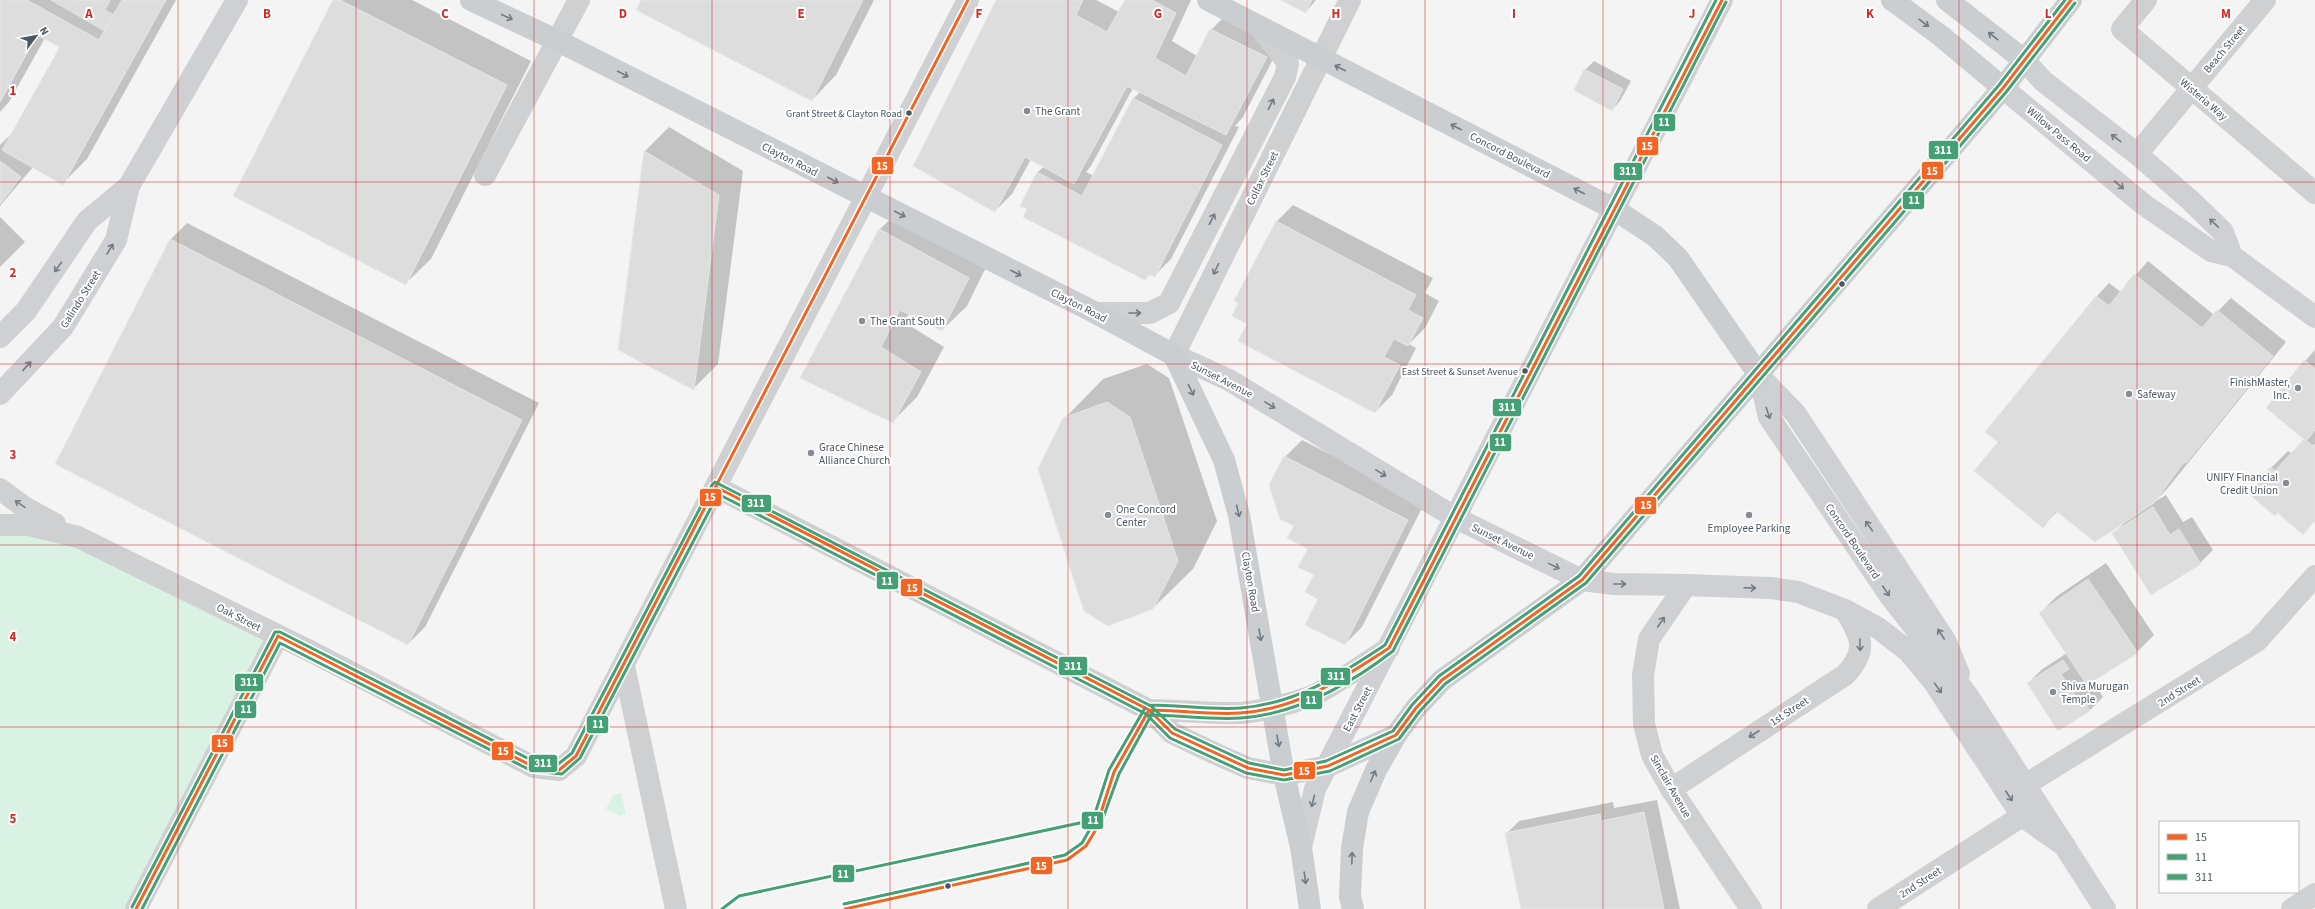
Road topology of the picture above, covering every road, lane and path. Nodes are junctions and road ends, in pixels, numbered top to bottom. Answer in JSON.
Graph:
{"nodes":[{"id":1,"x":237,"y":0,"type":"edge"},
{"id":2,"x":471,"y":0,"type":"edge"},
{"id":3,"x":579,"y":0,"type":"edge"},
{"id":4,"x":968,"y":0,"type":"edge"},
{"id":5,"x":1208,"y":0,"type":"edge"},
{"id":6,"x":1350,"y":0,"type":"edge"},
{"id":7,"x":1722,"y":0,"type":"edge"},
{"id":8,"x":1892,"y":0,"type":"edge"},
{"id":9,"x":1947,"y":0,"type":"edge"},
{"id":10,"x":2071,"y":0,"type":"edge"},
{"id":11,"x":2146,"y":0,"type":"edge"},
{"id":12,"x":2265,"y":0,"type":"edge"},
{"id":13,"x":1260,"y":27,"type":"junction"},
{"id":14,"x":558,"y":41,"type":"junction"},
{"id":15,"x":1321,"y":58,"type":"junction"},
{"id":16,"x":2024,"y":60,"type":"junction"},
{"id":17,"x":2003,"y":88,"type":"junction"},
{"id":18,"x":2192,"y":88,"type":"junction"},
{"id":19,"x":2137,"y":154,"type":"junction"},
{"id":20,"x":485,"y":175,"type":"dead end"},
{"id":21,"x":129,"y":186,"type":"junction"},
{"id":22,"x":2315,"y":193,"type":"edge"},
{"id":23,"x":865,"y":197,"type":"junction"},
{"id":24,"x":1614,"y":209,"type":"junction"},
{"id":25,"x":2232,"y":256,"type":"junction"},
{"id":26,"x":1096,"y":313,"type":"junction"},
{"id":27,"x":2315,"y":317,"type":"edge"},
{"id":28,"x":0,"y":337,"type":"edge"},
{"id":29,"x":1174,"y":355,"type":"junction"},
{"id":30,"x":1758,"y":375,"type":"junction"},
{"id":31,"x":0,"y":394,"type":"edge"},
{"id":32,"x":716,"y":487,"type":"junction"},
{"id":33,"x":0,"y":489,"type":"edge"},
{"id":34,"x":1456,"y":518,"type":"junction"},
{"id":35,"x":0,"y":524,"type":"edge"},
{"id":36,"x":78,"y":537,"type":"junction"},
{"id":37,"x":2315,"y":576,"type":"edge"},
{"id":38,"x":1582,"y":580,"type":"junction"},
{"id":39,"x":1686,"y":585,"type":"junction"},
{"id":40,"x":1845,"y":610,"type":"junction"},
{"id":41,"x":278,"y":636,"type":"junction"},
{"id":42,"x":1389,"y":648,"type":"junction"},
{"id":43,"x":624,"y":666,"type":"junction"},
{"id":44,"x":1272,"y":707,"type":"junction"},
{"id":45,"x":1149,"y":710,"type":"junction"},
{"id":46,"x":1396,"y":735,"type":"junction"},
{"id":47,"x":1328,"y":766,"type":"junction"},
{"id":48,"x":1284,"y":775,"type":"junction"},
{"id":49,"x":2025,"y":785,"type":"junction"},
{"id":50,"x":1671,"y":789,"type":"junction"},
{"id":51,"x":2022,"y":816,"type":"junction"},
{"id":52,"x":2065,"y":846,"type":"junction"},
{"id":53,"x":1301,"y":847,"type":"junction"},
{"id":54,"x":2315,"y":894,"type":"edge"},
{"id":55,"x":1352,"y":903,"type":"edge"},
{"id":56,"x":136,"y":909,"type":"edge"},
{"id":57,"x":676,"y":909,"type":"edge"},
{"id":58,"x":1310,"y":909,"type":"edge"},
{"id":59,"x":1751,"y":909,"type":"edge"},
{"id":60,"x":1878,"y":909,"type":"edge"},
{"id":61,"x":2105,"y":909,"type":"edge"},
{"id":62,"x":2292,"y":909,"type":"edge"}],
"edges":[{"from":1,"to":21,"type":"main road","name":"Galindo Street"},
{"from":2,"to":14,"type":"main road","name":"Clayton Road","one_way":true},
{"from":3,"to":14,"type":"street"},
{"from":4,"to":23,"type":"street"},
{"from":5,"to":13,"type":"main road","name":"Concord Boulevard"},
{"from":6,"to":15,"type":"street","name":"Colfax Street"},
{"from":7,"to":24,"type":"main road","name":"East Street"},
{"from":8,"to":17,"type":"main road","name":"Willow Pass Road","one_way":true},
{"from":16,"to":9,"type":"main road","one_way":true},
{"from":10,"to":16,"type":"main road"},
{"from":11,"to":18,"type":"street","name":"Wisteria Way"},
{"from":12,"to":18,"type":"street","name":"Beach Street"},
{"from":13,"to":15,"type":"main road","name":"Concord Boulevard"},
{"from":26,"to":13,"type":"street","one_way":true},
{"from":14,"to":20,"type":"street"},
{"from":14,"to":23,"type":"main road","name":"Clayton Road","one_way":true},
{"from":24,"to":15,"type":"main road","name":"Concord Boulevard","one_way":true},
{"from":15,"to":29,"type":"street","name":"Colfax Street","one_way":true},
{"from":16,"to":17,"type":"main road"},
{"from":19,"to":16,"type":"main road","one_way":true},
{"from":17,"to":25,"type":"main road","name":"Willow Pass Road","one_way":true},
{"from":17,"to":30,"type":"main road"},
{"from":18,"to":19,"type":"street","name":"Beach Street"},
{"from":18,"to":22,"type":"street","name":"Wisteria Way"},
{"from":25,"to":19,"type":"main road","one_way":true},
{"from":21,"to":28,"type":"main road","name":"Galindo Street","one_way":true},
{"from":31,"to":21,"type":"main road","name":"Galindo Street","one_way":true},
{"from":23,"to":26,"type":"main road","name":"Clayton Road","one_way":true},
{"from":23,"to":32,"type":"street"},
{"from":24,"to":30,"type":"main road","name":"Concord Boulevard"},
{"from":24,"to":34,"type":"main road","name":"East Street"},
{"from":25,"to":27,"type":"main road","name":"Willow Pass Road"},
{"from":26,"to":29,"type":"main road","name":"Clayton Road"},
{"from":29,"to":34,"type":"main road","name":"Sunset Avenue","one_way":true},
{"from":29,"to":44,"type":"main road","name":"Clayton Road","one_way":true},
{"from":30,"to":38,"type":"main road"},
{"from":30,"to":49,"type":"main road","name":"Concord Boulevard"},
{"from":32,"to":43,"type":"street"},
{"from":32,"to":45,"type":"street"},
{"from":36,"to":33,"type":"street","one_way":true},
{"from":34,"to":38,"type":"main road","name":"Sunset Avenue","one_way":true},
{"from":34,"to":42,"type":"main road","name":"East Street"},
{"from":35,"to":36,"type":"street","name":"Oak Street"},
{"from":36,"to":41,"type":"street","name":"Oak Street"},
{"from":37,"to":49,"type":"street","name":"2nd Street"},
{"from":38,"to":39,"type":"main road","name":"Sunset Avenue","one_way":true},
{"from":38,"to":46,"type":"main road"},
{"from":39,"to":40,"type":"main road","name":"Sunset Avenue","one_way":true},
{"from":50,"to":39,"type":"street","name":"Sinclair Avenue","one_way":true},
{"from":40,"to":50,"type":"street","name":"1st Street","one_way":true},
{"from":40,"to":51,"type":"main road","name":"Concord Boulevard","one_way":true},
{"from":41,"to":43,"type":"street","name":"Oak Street"},
{"from":41,"to":56,"type":"street"},
{"from":42,"to":44,"type":"street"},
{"from":42,"to":47,"type":"main road","name":"East Street"},
{"from":43,"to":57,"type":"street"},
{"from":44,"to":45,"type":"street"},
{"from":44,"to":48,"type":"main road","name":"Clayton Road","one_way":true},
{"from":45,"to":48,"type":"street"},
{"from":46,"to":47,"type":"street"},
{"from":55,"to":46,"type":"main road","one_way":true},
{"from":47,"to":48,"type":"street"},
{"from":47,"to":53,"type":"main road","name":"East Street","one_way":true},
{"from":48,"to":53,"type":"main road","name":"Clayton Road"},
{"from":49,"to":52,"type":"main road","name":"Concord Boulevard"},
{"from":50,"to":59,"type":"street","name":"Sinclair Avenue"},
{"from":51,"to":52,"type":"main road","name":"Concord Boulevard"},
{"from":51,"to":60,"type":"street","name":"2nd Street"},
{"from":52,"to":61,"type":"main road","name":"Concord Boulevard"},
{"from":53,"to":58,"type":"main road","name":"Clayton Road","one_way":true},
{"from":54,"to":62,"type":"street"}]}
